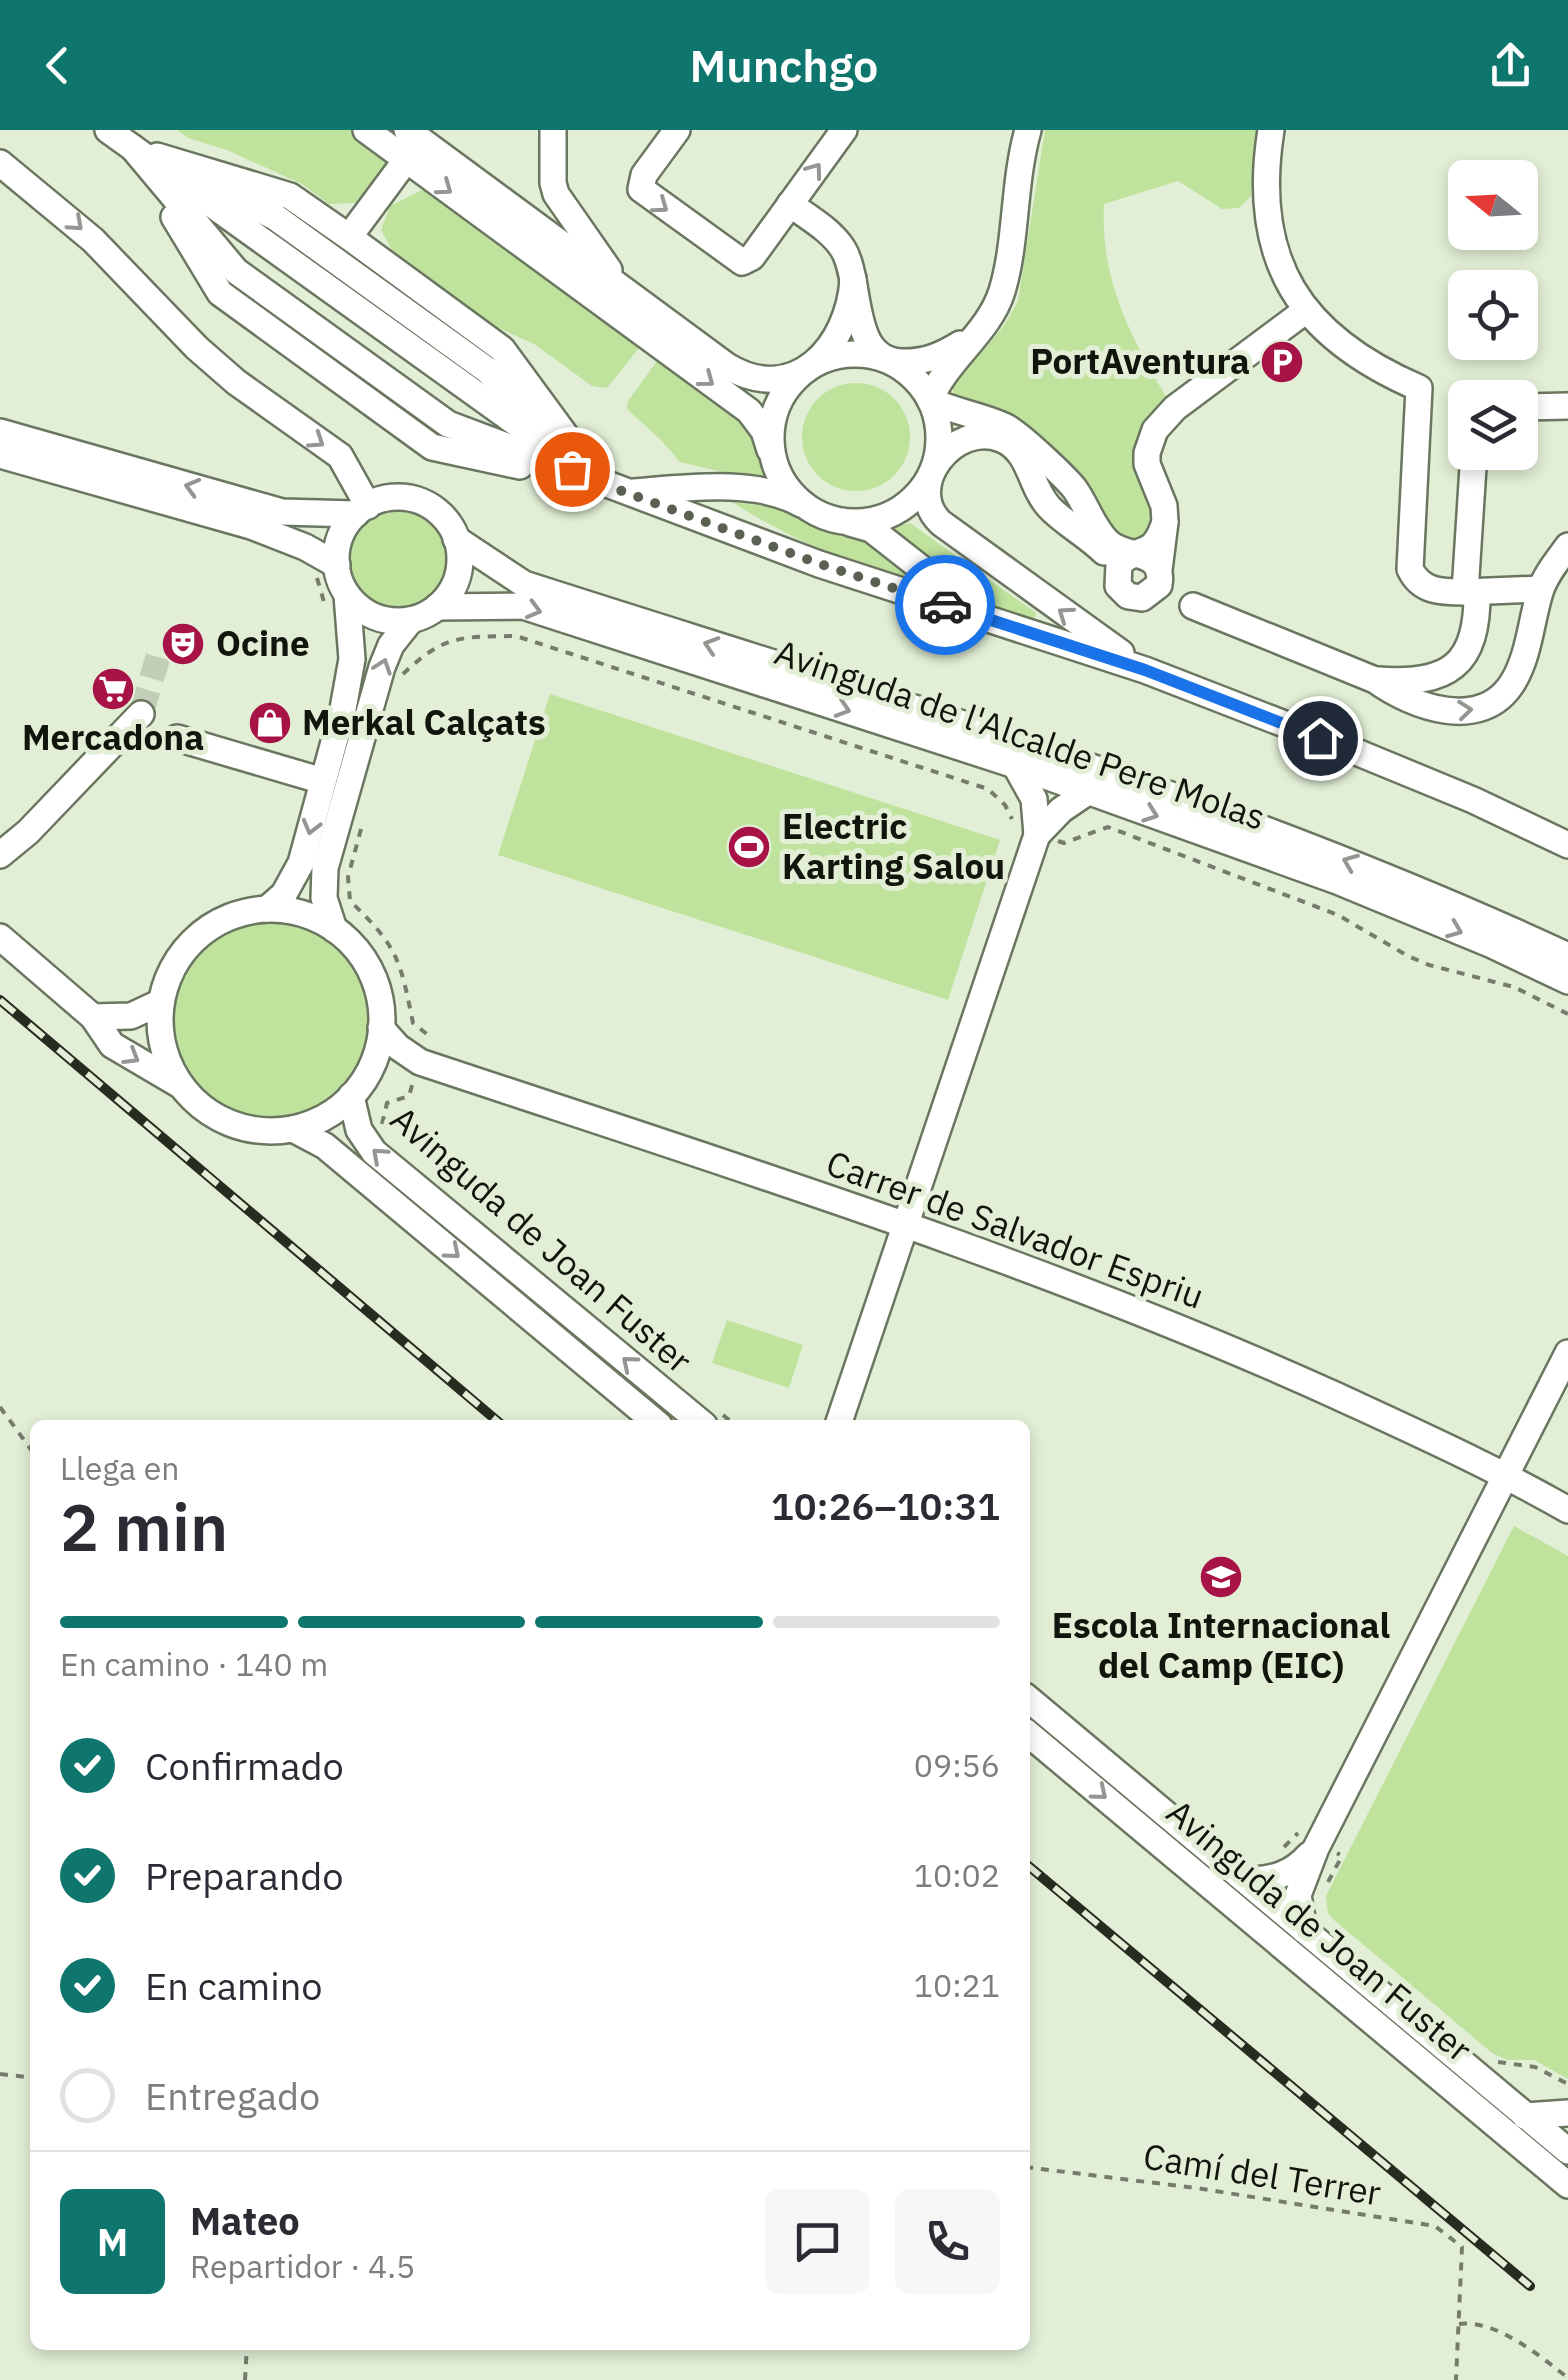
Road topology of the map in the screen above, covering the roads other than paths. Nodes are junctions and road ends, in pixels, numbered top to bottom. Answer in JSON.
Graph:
{"nodes":[{"id":1,"x":108,"y":130,"type":"edge"},
{"id":2,"x":366,"y":130,"type":"edge"},
{"id":3,"x":552,"y":130,"type":"edge"},
{"id":4,"x":677,"y":130,"type":"edge"},
{"id":5,"x":844,"y":130,"type":"edge"},
{"id":6,"x":1028,"y":130,"type":"edge"},
{"id":7,"x":1271,"y":130,"type":"edge"},
{"id":8,"x":411,"y":143,"type":"edge"},
{"id":9,"x":134,"y":148,"type":"junction"},
{"id":10,"x":0,"y":163,"type":"edge"},
{"id":11,"x":790,"y":204,"type":"junction"},
{"id":12,"x":349,"y":237,"type":"junction"},
{"id":13,"x":854,"y":279,"type":"junction"},
{"id":14,"x":620,"y":286,"type":"junction"},
{"id":15,"x":1305,"y":311,"type":"junction"},
{"id":16,"x":973,"y":337,"type":"junction"},
{"id":17,"x":890,"y":362,"type":"junction"},
{"id":18,"x":804,"y":371,"type":"junction"},
{"id":19,"x":930,"y":400,"type":"junction"},
{"id":20,"x":1568,"y":406,"type":"edge"},
{"id":21,"x":1538,"y":407,"type":"edge"},
{"id":22,"x":0,"y":432,"type":"edge"},
{"id":23,"x":0,"y":455,"type":"edge"},
{"id":24,"x":772,"y":456,"type":"junction"},
{"id":25,"x":1474,"y":470,"type":"edge"},
{"id":26,"x":928,"y":478,"type":"junction"},
{"id":27,"x":612,"y":488,"type":"junction"},
{"id":28,"x":1077,"y":493,"type":"junction"},
{"id":29,"x":362,"y":510,"type":"junction"},
{"id":30,"x":1053,"y":510,"type":"junction"},
{"id":31,"x":828,"y":517,"type":"junction"},
{"id":32,"x":1165,"y":522,"type":"junction"},
{"id":33,"x":456,"y":539,"type":"junction"},
{"id":34,"x":1568,"y":546,"type":"edge"},
{"id":35,"x":1138,"y":554,"type":"junction"},
{"id":36,"x":327,"y":570,"type":"junction"},
{"id":37,"x":1160,"y":572,"type":"junction"},
{"id":38,"x":1116,"y":579,"type":"junction"},
{"id":39,"x":1540,"y":589,"type":"junction"},
{"id":40,"x":1471,"y":592,"type":"junction"},
{"id":41,"x":1142,"y":598,"type":"junction"},
{"id":42,"x":336,"y":601,"type":"junction"},
{"id":43,"x":1193,"y":606,"type":"junction"},
{"id":44,"x":437,"y":607,"type":"junction"},
{"id":45,"x":411,"y":620,"type":"junction"},
{"id":46,"x":994,"y":621,"type":"junction"},
{"id":47,"x":1145,"y":670,"type":"junction"},
{"id":48,"x":1375,"y":680,"type":"junction"},
{"id":49,"x":141,"y":714,"type":"tunnel mouth"},
{"id":50,"x":177,"y":738,"type":"dead end"},
{"id":51,"x":1016,"y":765,"type":"junction"},
{"id":52,"x":323,"y":782,"type":"junction"},
{"id":53,"x":1090,"y":791,"type":"junction"},
{"id":54,"x":1037,"y":834,"type":"junction"},
{"id":55,"x":1568,"y":846,"type":"edge"},
{"id":56,"x":0,"y":855,"type":"edge"},
{"id":57,"x":266,"y":909,"type":"junction"},
{"id":58,"x":334,"y":928,"type":"junction"},
{"id":59,"x":0,"y":937,"type":"edge"},
{"id":60,"x":1568,"y":956,"type":"edge"},
{"id":61,"x":1568,"y":980,"type":"edge"},
{"id":62,"x":161,"y":1002,"type":"junction"},
{"id":63,"x":93,"y":1017,"type":"junction"},
{"id":64,"x":381,"y":1028,"type":"junction"},
{"id":65,"x":420,"y":1062,"type":"junction"},
{"id":66,"x":181,"y":1086,"type":"junction"},
{"id":67,"x":359,"y":1086,"type":"junction"},
{"id":68,"x":292,"y":1129,"type":"junction"},
{"id":69,"x":905,"y":1224,"type":"junction"},
{"id":70,"x":1568,"y":1353,"type":"edge"},
{"id":71,"x":653,"y":1420,"type":"edge"},
{"id":72,"x":698,"y":1420,"type":"edge"},
{"id":73,"x":840,"y":1420,"type":"edge"},
{"id":74,"x":1506,"y":1475,"type":"junction"},
{"id":75,"x":1568,"y":1510,"type":"edge"},
{"id":76,"x":1030,"y":1700,"type":"edge"},
{"id":77,"x":1030,"y":1735,"type":"edge"},
{"id":78,"x":1307,"y":1840,"type":"junction"},
{"id":79,"x":1247,"y":1880,"type":"junction"},
{"id":80,"x":1304,"y":1930,"type":"junction"},
{"id":81,"x":1371,"y":2020,"type":"junction"},
{"id":82,"x":1568,"y":2112,"type":"edge"},
{"id":83,"x":1524,"y":2116,"type":"junction"},
{"id":84,"x":1568,"y":2150,"type":"edge"},
{"id":85,"x":1568,"y":2186,"type":"edge"}],
"edges":[{"from":1,"to":9,"type":"street"},
{"from":2,"to":8,"type":"street"},
{"from":3,"to":14,"type":"street"},
{"from":4,"to":11,"type":"street","one_way":true},
{"from":11,"to":5,"type":"street","one_way":true},
{"from":6,"to":16,"type":"street"},
{"from":7,"to":15,"type":"street"},
{"from":8,"to":12,"type":"street"},
{"from":8,"to":14,"type":"street"},
{"from":8,"to":24,"type":"street","one_way":true},
{"from":9,"to":12,"type":"street"},
{"from":9,"to":27,"type":"street"},
{"from":9,"to":27,"type":"street"},
{"from":9,"to":27,"type":"street"},
{"from":10,"to":29,"type":"street","one_way":true},
{"from":11,"to":13,"type":"street"},
{"from":12,"to":27,"type":"street"},
{"from":13,"to":17,"type":"street"},
{"from":13,"to":18,"type":"street"},
{"from":14,"to":18,"type":"street"},
{"from":15,"to":32,"type":"street"},
{"from":15,"to":40,"type":"street"},
{"from":16,"to":17,"type":"street"},
{"from":16,"to":19,"type":"street"},
{"from":17,"to":18,"type":"street"},
{"from":17,"to":19,"type":"street"},
{"from":18,"to":24,"type":"street"},
{"from":19,"to":26,"type":"street"},
{"from":19,"to":28,"type":"street"},
{"from":20,"to":21,"type":"street"},
{"from":29,"to":22,"type":"street","one_way":true},
{"from":23,"to":36,"type":"street"},
{"from":24,"to":31,"type":"street"},
{"from":25,"to":40,"type":"street"},
{"from":26,"to":30,"type":"street"},
{"from":26,"to":31,"type":"street"},
{"from":47,"to":26,"type":"street","one_way":true},
{"from":27,"to":31,"type":"street"},
{"from":27,"to":46,"type":"street"},
{"from":28,"to":30,"type":"street"},
{"from":28,"to":35,"type":"street"},
{"from":29,"to":33,"type":"street","name":"Avinguda de l'Alcalde Pere Molas"},
{"from":29,"to":36,"type":"street"},
{"from":30,"to":38,"type":"street"},
{"from":31,"to":46,"type":"street"},
{"from":32,"to":35,"type":"street"},
{"from":32,"to":37,"type":"street"},
{"from":33,"to":44,"type":"street"},
{"from":60,"to":33,"type":"street","name":"Avinguda de l'Alcalde Pere Molas","one_way":true},
{"from":34,"to":39,"type":"street"},
{"from":35,"to":37,"type":"street"},
{"from":35,"to":38,"type":"street"},
{"from":36,"to":42,"type":"street"},
{"from":37,"to":41,"type":"street"},
{"from":37,"to":43,"type":"street"},
{"from":38,"to":41,"type":"street"},
{"from":39,"to":40,"type":"street"},
{"from":48,"to":39,"type":"street","one_way":true},
{"from":40,"to":48,"type":"street"},
{"from":41,"to":43,"type":"street"},
{"from":42,"to":45,"type":"street"},
{"from":42,"to":52,"type":"street"},
{"from":43,"to":48,"type":"street"},
{"from":44,"to":45,"type":"street"},
{"from":44,"to":51,"type":"street","name":"Avinguda de l'Alcalde Pere Molas","one_way":true},
{"from":58,"to":45,"type":"street","one_way":true},
{"from":46,"to":47,"type":"street"},
{"from":47,"to":55,"type":"street"},
{"from":49,"to":56,"type":"street"},
{"from":50,"to":52,"type":"street"},
{"from":51,"to":53,"type":"street","name":"Avinguda de l'Alcalde Pere Molas"},
{"from":51,"to":54,"type":"street"},
{"from":52,"to":57,"type":"street","one_way":true},
{"from":53,"to":54,"type":"street"},
{"from":53,"to":61,"type":"street","name":"Avinguda de l'Alcalde Pere Molas","one_way":true},
{"from":54,"to":69,"type":"street"},
{"from":57,"to":58,"type":"street"},
{"from":57,"to":62,"type":"street"},
{"from":58,"to":64,"type":"street"},
{"from":59,"to":63,"type":"street"},
{"from":62,"to":63,"type":"street"},
{"from":62,"to":66,"type":"street"},
{"from":63,"to":66,"type":"street","one_way":true},
{"from":64,"to":65,"type":"street","name":"Carrer de Salvador Espriu"},
{"from":64,"to":67,"type":"street"},
{"from":65,"to":67,"type":"street"},
{"from":65,"to":69,"type":"street","name":"Carrer de Salvador Espriu"},
{"from":66,"to":68,"type":"street"},
{"from":67,"to":68,"type":"street"},
{"from":72,"to":67,"type":"street","name":"Avinguda de Joan Fuster","one_way":true},
{"from":68,"to":71,"type":"street","name":"Avinguda de Joan Fuster","one_way":true},
{"from":69,"to":73,"type":"street"},
{"from":69,"to":74,"type":"street","name":"Carrer de Salvador Espriu"},
{"from":70,"to":74,"type":"street"},
{"from":74,"to":75,"type":"street","name":"Carrer de Salvador Espriu"},
{"from":74,"to":78,"type":"street"},
{"from":76,"to":79,"type":"street","name":"Avinguda de Joan Fuster"},
{"from":77,"to":81,"type":"street","name":"Avinguda de Joan Fuster","one_way":true},
{"from":78,"to":79,"type":"street"},
{"from":78,"to":80,"type":"street"},
{"from":79,"to":80,"type":"street","name":"Avinguda de Joan Fuster"},
{"from":80,"to":83,"type":"street","name":"Avinguda de Joan Fuster"},
{"from":81,"to":84,"type":"street"},
{"from":81,"to":85,"type":"street","name":"Avinguda de Joan Fuster"},
{"from":82,"to":83,"type":"street"},
{"from":83,"to":84,"type":"street","name":"Avinguda de Joan Fuster"}]}
